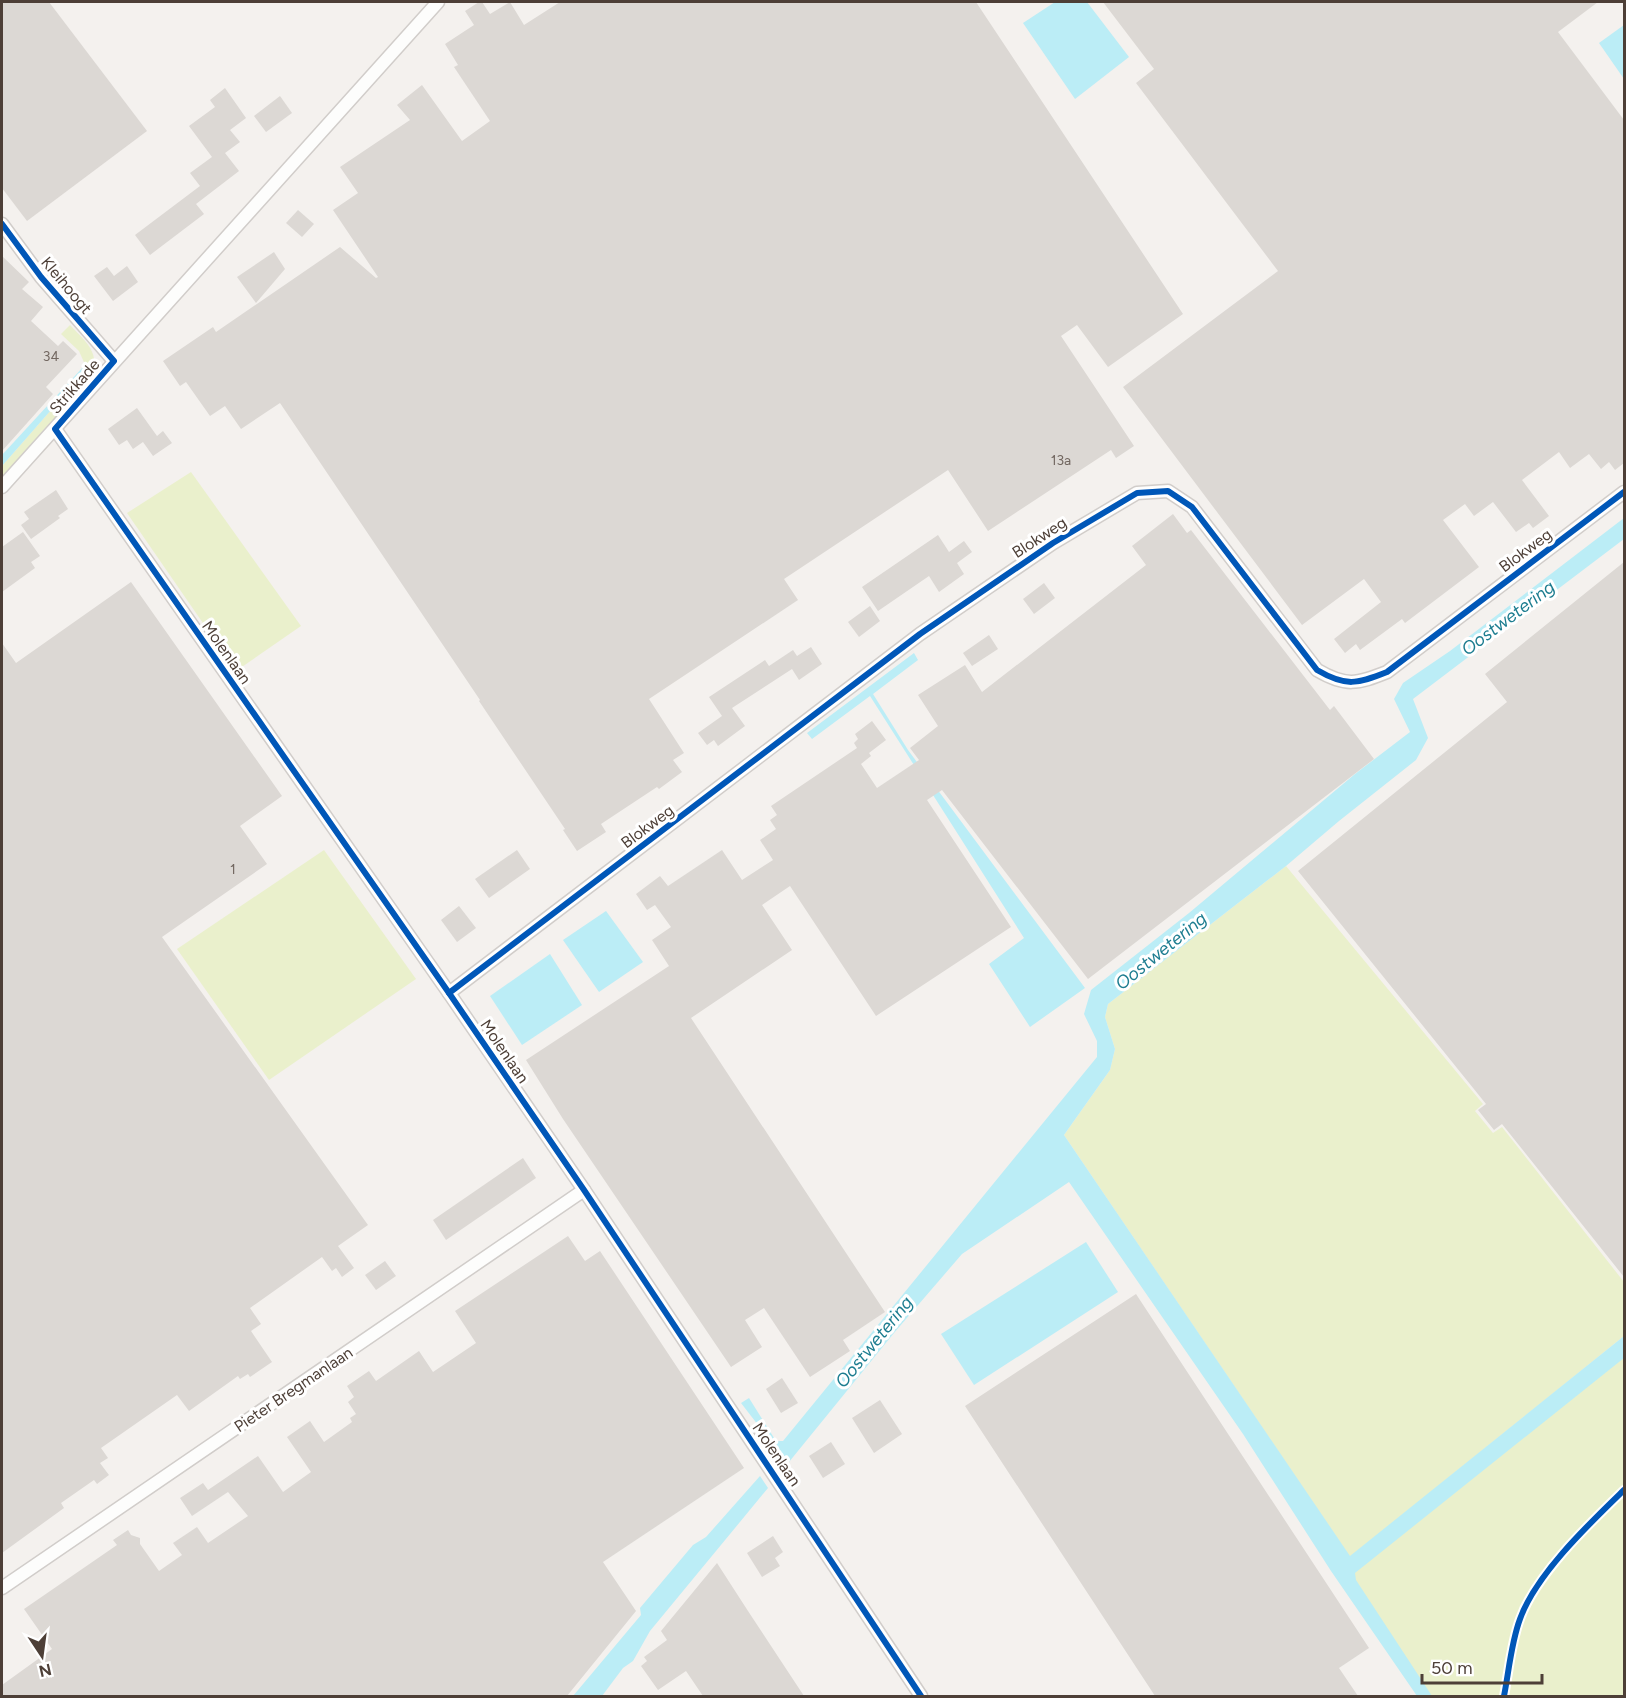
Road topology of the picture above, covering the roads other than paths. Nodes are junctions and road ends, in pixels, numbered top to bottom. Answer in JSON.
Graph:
{"nodes":[{"id":1,"x":438,"y":2,"type":"edge"},
{"id":2,"x":2,"y":224,"type":"edge"},
{"id":3,"x":114,"y":361,"type":"junction"},
{"id":4,"x":55,"y":429,"type":"junction"},
{"id":5,"x":2,"y":487,"type":"edge"},
{"id":6,"x":1624,"y":492,"type":"edge"},
{"id":7,"x":449,"y":993,"type":"junction"},
{"id":8,"x":584,"y":1190,"type":"junction"},
{"id":9,"x":2,"y":1588,"type":"edge"},
{"id":10,"x":921,"y":1696,"type":"edge"}],
"edges":[{"from":1,"to":3,"type":"street","name":"Strikkade"},
{"from":2,"to":3,"type":"street","name":"Kleihoogt"},
{"from":3,"to":4,"type":"street","name":"Strikkade"},
{"from":4,"to":5,"type":"street","name":"Strikkade"},
{"from":4,"to":7,"type":"street","name":"Molenlaan"},
{"from":6,"to":7,"type":"street","name":"Blokweg"},
{"from":7,"to":8,"type":"street","name":"Molenlaan"},
{"from":8,"to":9,"type":"street","name":"Pieter Bregmanlaan"},
{"from":8,"to":10,"type":"street","name":"Molenlaan"}]}
